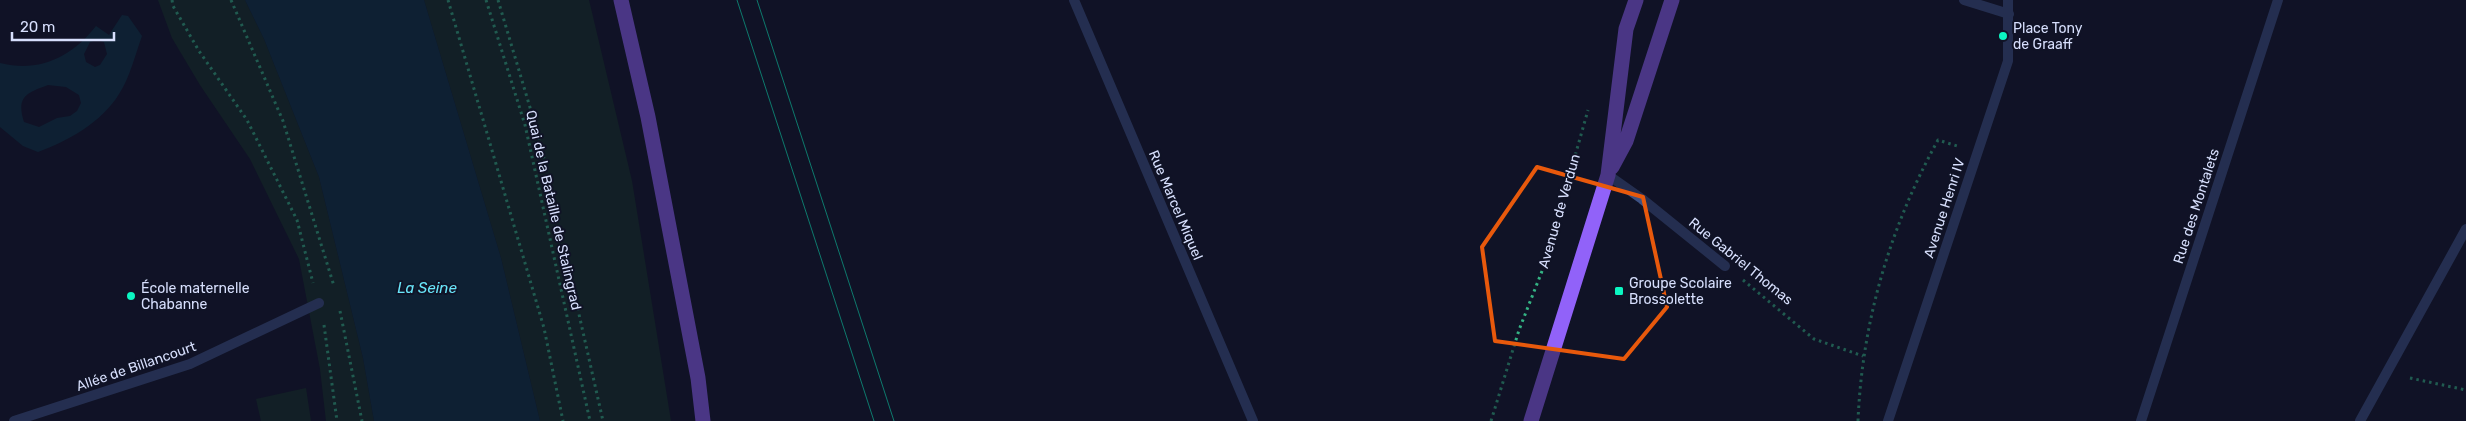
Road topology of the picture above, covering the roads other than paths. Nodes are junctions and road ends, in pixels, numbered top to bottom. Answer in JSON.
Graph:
{"nodes":[{"id":1,"x":621,"y":0,"type":"edge"},
{"id":2,"x":1074,"y":0,"type":"edge"},
{"id":3,"x":1636,"y":0,"type":"edge"},
{"id":4,"x":1672,"y":0,"type":"edge"},
{"id":5,"x":1964,"y":0,"type":"edge"},
{"id":6,"x":2008,"y":0,"type":"edge"},
{"id":7,"x":2278,"y":0,"type":"edge"},
{"id":8,"x":2009,"y":14,"type":"junction"},
{"id":9,"x":1608,"y":175,"type":"junction"},
{"id":10,"x":2466,"y":229,"type":"edge"},
{"id":11,"x":1725,"y":266,"type":"road end"},
{"id":12,"x":319,"y":303,"type":"road end"},
{"id":13,"x":14,"y":421,"type":"edge"},
{"id":14,"x":703,"y":421,"type":"edge"},
{"id":15,"x":1253,"y":421,"type":"edge"},
{"id":16,"x":1531,"y":421,"type":"edge"},
{"id":17,"x":1888,"y":421,"type":"edge"},
{"id":18,"x":2140,"y":421,"type":"edge"},
{"id":19,"x":2360,"y":421,"type":"edge"}],
"edges":[{"from":1,"to":14,"type":"main road"},
{"from":2,"to":15,"type":"street","name":"Rue Marcel Miquel"},
{"from":3,"to":9,"type":"main road"},
{"from":4,"to":9,"type":"main road"},
{"from":5,"to":8,"type":"street"},
{"from":6,"to":8,"type":"street","name":"Avenue Henri IV"},
{"from":7,"to":18,"type":"street","name":"Rue des Montalets"},
{"from":8,"to":17,"type":"street","name":"Avenue Henri IV"},
{"from":9,"to":11,"type":"street","name":"Rue Gabriel Thomas"},
{"from":9,"to":16,"type":"main road"},
{"from":10,"to":19,"type":"street"},
{"from":12,"to":13,"type":"street","name":"Allée de Billancourt"}]}
